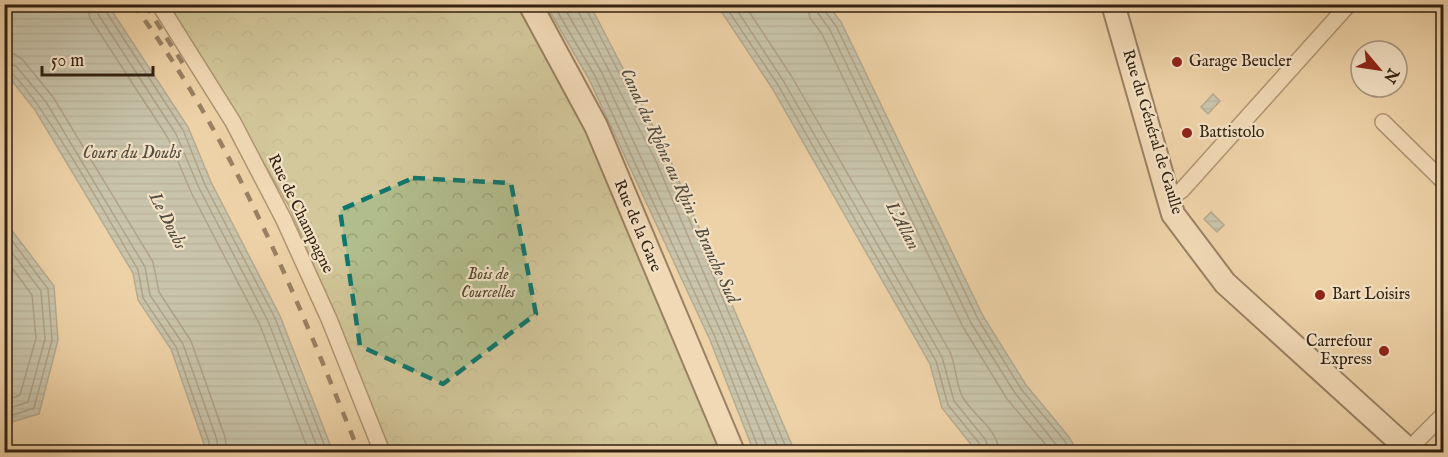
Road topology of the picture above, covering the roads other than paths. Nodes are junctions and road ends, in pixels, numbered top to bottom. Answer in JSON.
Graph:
{"nodes":[{"id":1,"x":159,"y":4,"type":"edge"},
{"id":2,"x":530,"y":4,"type":"edge"},
{"id":3,"x":1113,"y":4,"type":"edge"},
{"id":4,"x":1349,"y":4,"type":"edge"},
{"id":5,"x":1383,"y":122,"type":"dead end"},
{"id":6,"x":1443,"y":182,"type":"edge"},
{"id":7,"x":1169,"y":198,"type":"junction"},
{"id":8,"x":1443,"y":414,"type":"edge"},
{"id":9,"x":1410,"y":451,"type":"edge"},
{"id":10,"x":382,"y":453,"type":"edge"},
{"id":11,"x":733,"y":453,"type":"edge"}],
"edges":[{"from":1,"to":10,"type":"street","name":"Rue de Champagne"},
{"from":2,"to":11,"type":"main road","name":"Rue de la Gare"},
{"from":3,"to":7,"type":"main road","name":"Rue du Général de Gaulle"},
{"from":4,"to":7,"type":"street"},
{"from":5,"to":6,"type":"street"},
{"from":7,"to":9,"type":"main road","name":"Rue du Général de Gaulle"},
{"from":8,"to":9,"type":"street"}]}
